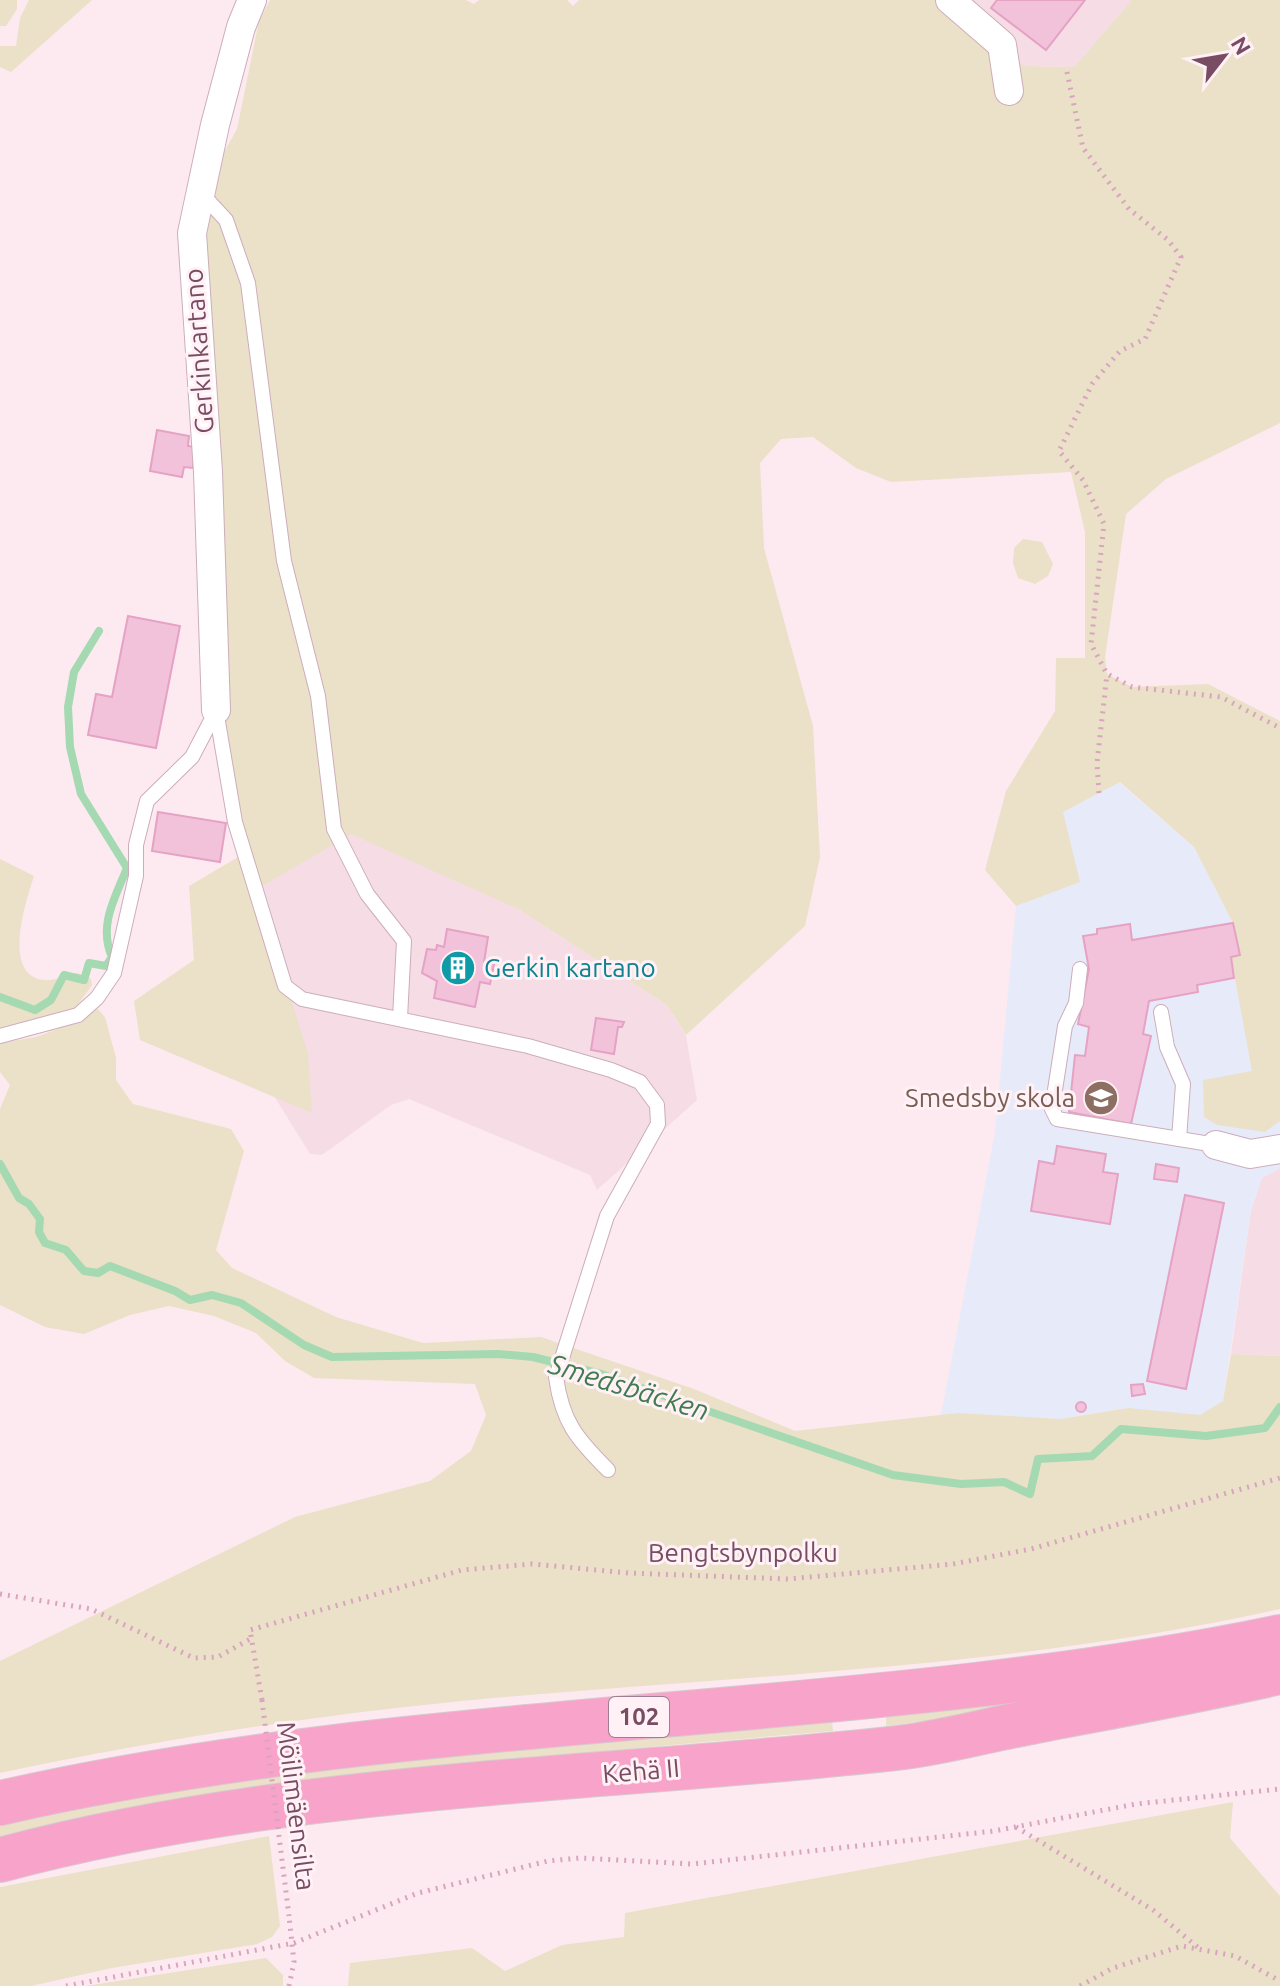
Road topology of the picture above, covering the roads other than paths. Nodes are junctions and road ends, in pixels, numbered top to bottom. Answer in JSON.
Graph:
{"nodes":[{"id":1,"x":252,"y":0,"type":"edge"},
{"id":2,"x":950,"y":0,"type":"edge"},
{"id":3,"x":1009,"y":91,"type":"dead end"},
{"id":4,"x":201,"y":193,"type":"junction"},
{"id":5,"x":216,"y":710,"type":"junction"},
{"id":6,"x":1080,"y":969,"type":"dead end"},
{"id":7,"x":1161,"y":1012,"type":"dead end"},
{"id":8,"x":400,"y":1018,"type":"junction"},
{"id":9,"x":0,"y":1036,"type":"edge"},
{"id":10,"x":1179,"y":1139,"type":"junction"},
{"id":11,"x":1216,"y":1145,"type":"joint"},
{"id":12,"x":1280,"y":1149,"type":"edge"},
{"id":13,"x":608,"y":1470,"type":"dead end"},
{"id":14,"x":1280,"y":1637,"type":"edge"},
{"id":15,"x":1280,"y":1672,"type":"edge"},
{"id":16,"x":1280,"y":1702,"type":"edge"},
{"id":17,"x":901,"y":1747,"type":"junction"},
{"id":18,"x":0,"y":1803,"type":"edge"},
{"id":19,"x":0,"y":1860,"type":"edge"}],
"edges":[{"from":1,"to":4,"type":"street","name":"Gerkinkartano"},
{"from":2,"to":3,"type":"street"},
{"from":4,"to":5,"type":"street","name":"Gerkinkartano"},
{"from":4,"to":8,"type":"lane"},
{"from":5,"to":8,"type":"lane"},
{"from":5,"to":9,"type":"lane"},
{"from":6,"to":10,"type":"lane"},
{"from":7,"to":10,"type":"lane"},
{"from":8,"to":13,"type":"lane"},
{"from":10,"to":11,"type":"lane"},
{"from":11,"to":12,"type":"street"},
{"from":14,"to":18,"type":"highway","name":"Kehä II","number":"102"},
{"from":15,"to":17,"type":"highway","name":"Kehä II","number":"102"},
{"from":16,"to":17,"type":"highway"},
{"from":17,"to":19,"type":"highway","name":"Kehä II","number":"102"}]}
